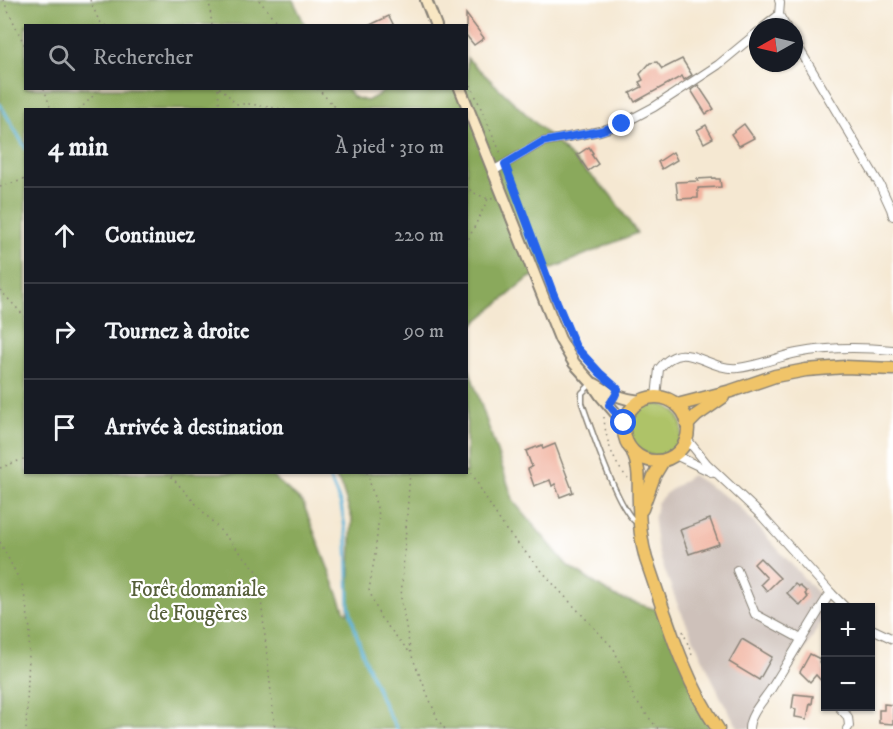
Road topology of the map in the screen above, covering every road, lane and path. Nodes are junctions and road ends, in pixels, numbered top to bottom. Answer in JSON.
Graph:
{"nodes":[{"id":1,"x":3,"y":0,"type":"edge"},
{"id":2,"x":90,"y":0,"type":"edge"},
{"id":3,"x":209,"y":0,"type":"edge"},
{"id":4,"x":259,"y":0,"type":"edge"},
{"id":5,"x":426,"y":0,"type":"edge"},
{"id":6,"x":778,"y":0,"type":"edge"},
{"id":7,"x":779,"y":15,"type":"junction"},
{"id":8,"x":775,"y":18,"type":"edge"},
{"id":9,"x":781,"y":18,"type":"edge"},
{"id":10,"x":103,"y":24,"type":"edge"},
{"id":11,"x":212,"y":24,"type":"edge"},
{"id":12,"x":278,"y":24,"type":"edge"},
{"id":13,"x":435,"y":24,"type":"edge"},
{"id":14,"x":749,"y":40,"type":"edge"},
{"id":15,"x":24,"y":44,"type":"edge"},
{"id":16,"x":803,"y":55,"type":"edge"},
{"id":17,"x":468,"y":79,"type":"edge"},
{"id":18,"x":45,"y":90,"type":"edge"},
{"id":19,"x":99,"y":90,"type":"edge"},
{"id":20,"x":218,"y":90,"type":"edge"},
{"id":21,"x":223,"y":90,"type":"edge"},
{"id":22,"x":319,"y":90,"type":"edge"},
{"id":23,"x":461,"y":90,"type":"edge"},
{"id":24,"x":50,"y":108,"type":"edge"},
{"id":25,"x":81,"y":108,"type":"edge"},
{"id":26,"x":220,"y":108,"type":"edge"},
{"id":27,"x":275,"y":108,"type":"edge"},
{"id":28,"x":336,"y":108,"type":"edge"},
{"id":29,"x":468,"y":108,"type":"edge"},
{"id":30,"x":468,"y":108,"type":"edge"},
{"id":31,"x":505,"y":164,"type":"junction"},
{"id":32,"x":493,"y":171,"type":"junction"},
{"id":33,"x":24,"y":180,"type":"edge"},
{"id":34,"x":0,"y":187,"type":"edge"},
{"id":35,"x":468,"y":187,"type":"edge"},
{"id":36,"x":502,"y":191,"type":"junction"},
{"id":37,"x":488,"y":199,"type":"junction"},
{"id":38,"x":893,"y":216,"type":"edge"},
{"id":39,"x":468,"y":240,"type":"edge"},
{"id":40,"x":0,"y":292,"type":"edge"},
{"id":41,"x":24,"y":316,"type":"edge"},
{"id":42,"x":893,"y":350,"type":"edge"},
{"id":43,"x":893,"y":369,"type":"edge"},
{"id":44,"x":607,"y":379,"type":"dead end"},
{"id":45,"x":592,"y":383,"type":"junction"},
{"id":46,"x":731,"y":391,"type":"junction"},
{"id":47,"x":657,"y":397,"type":"junction"},
{"id":48,"x":641,"y":401,"type":"junction"},
{"id":49,"x":609,"y":405,"type":"junction"},
{"id":50,"x":677,"y":405,"type":"junction"},
{"id":51,"x":624,"y":423,"type":"junction"},
{"id":52,"x":687,"y":425,"type":"junction"},
{"id":53,"x":686,"y":438,"type":"junction"},
{"id":54,"x":633,"y":452,"type":"junction"},
{"id":55,"x":675,"y":455,"type":"junction"},
{"id":56,"x":24,"y":460,"type":"edge"},
{"id":57,"x":663,"y":461,"type":"junction"},
{"id":58,"x":468,"y":466,"type":"edge"},
{"id":59,"x":0,"y":468,"type":"edge"},
{"id":60,"x":169,"y":474,"type":"edge"},
{"id":61,"x":368,"y":474,"type":"edge"},
{"id":62,"x":410,"y":474,"type":"edge"},
{"id":63,"x":717,"y":475,"type":"junction"},
{"id":64,"x":639,"y":481,"type":"junction"},
{"id":65,"x":639,"y":520,"type":"junction"},
{"id":66,"x":0,"y":542,"type":"edge"},
{"id":67,"x":737,"y":570,"type":"dead end"},
{"id":68,"x":831,"y":593,"type":"junction"},
{"id":69,"x":841,"y":603,"type":"edge"},
{"id":70,"x":682,"y":628,"type":"dead end"},
{"id":71,"x":875,"y":630,"type":"edge"},
{"id":72,"x":801,"y":639,"type":"junction"},
{"id":73,"x":893,"y":639,"type":"edge"},
{"id":74,"x":411,"y":654,"type":"junction"},
{"id":75,"x":694,"y":661,"type":"dead end"},
{"id":76,"x":843,"y":711,"type":"edge"},
{"id":77,"x":27,"y":729,"type":"edge"},
{"id":78,"x":275,"y":729,"type":"edge"},
{"id":79,"x":445,"y":729,"type":"edge"},
{"id":80,"x":658,"y":729,"type":"edge"},
{"id":81,"x":718,"y":729,"type":"edge"},
{"id":82,"x":749,"y":729,"type":"edge"},
{"id":83,"x":848,"y":729,"type":"edge"}],
"edges":[{"from":1,"to":15,"type":"path"},
{"from":2,"to":10,"type":"path"},
{"from":3,"to":11,"type":"path"},
{"from":4,"to":12,"type":"path"},
{"from":5,"to":13,"type":"main road"},
{"from":6,"to":7,"type":"street"},
{"from":7,"to":8,"type":"street"},
{"from":7,"to":9,"type":"street"},
{"from":14,"to":31,"type":"street"},
{"from":16,"to":38,"type":"street"},
{"from":17,"to":31,"type":"path"},
{"from":18,"to":24,"type":"path"},
{"from":19,"to":25,"type":"path"},
{"from":20,"to":26,"type":"path"},
{"from":21,"to":27,"type":"path"},
{"from":22,"to":28,"type":"path"},
{"from":23,"to":30,"type":"main road"},
{"from":29,"to":32,"type":"main road"},
{"from":31,"to":32,"type":"street"},
{"from":31,"to":44,"type":"path"},
{"from":32,"to":36,"type":"main road"},
{"from":33,"to":34,"type":"path"},
{"from":35,"to":37,"type":"path"},
{"from":36,"to":37,"type":"path"},
{"from":36,"to":45,"type":"main road"},
{"from":37,"to":39,"type":"path"},
{"from":40,"to":41,"type":"path"},
{"from":42,"to":47,"type":"street"},
{"from":43,"to":46,"type":"main road"},
{"from":45,"to":48,"type":"main road"},
{"from":45,"to":49,"type":"main road"},
{"from":45,"to":65,"type":"lane"},
{"from":46,"to":50,"type":"main road"},
{"from":46,"to":52,"type":"main road"},
{"from":47,"to":48,"type":"main road"},
{"from":47,"to":50,"type":"main road"},
{"from":48,"to":51,"type":"main road"},
{"from":49,"to":51,"type":"main road"},
{"from":49,"to":64,"type":"path"},
{"from":50,"to":52,"type":"main road"},
{"from":51,"to":54,"type":"main road"},
{"from":52,"to":53,"type":"main road"},
{"from":53,"to":55,"type":"main road"},
{"from":53,"to":63,"type":"street"},
{"from":54,"to":57,"type":"main road"},
{"from":54,"to":64,"type":"main road"},
{"from":55,"to":57,"type":"main road"},
{"from":55,"to":63,"type":"street"},
{"from":56,"to":59,"type":"path"},
{"from":57,"to":65,"type":"main road"},
{"from":58,"to":80,"type":"path"},
{"from":60,"to":78,"type":"path"},
{"from":61,"to":74,"type":"path"},
{"from":62,"to":74,"type":"path"},
{"from":63,"to":68,"type":"street"},
{"from":64,"to":65,"type":"main road"},
{"from":65,"to":81,"type":"main road"},
{"from":66,"to":77,"type":"path"},
{"from":67,"to":72,"type":"street"},
{"from":68,"to":69,"type":"street"},
{"from":68,"to":72,"type":"street"},
{"from":70,"to":75,"type":"path"},
{"from":71,"to":73,"type":"street"},
{"from":72,"to":82,"type":"street"},
{"from":74,"to":79,"type":"path"},
{"from":76,"to":83,"type":"street"}]}
